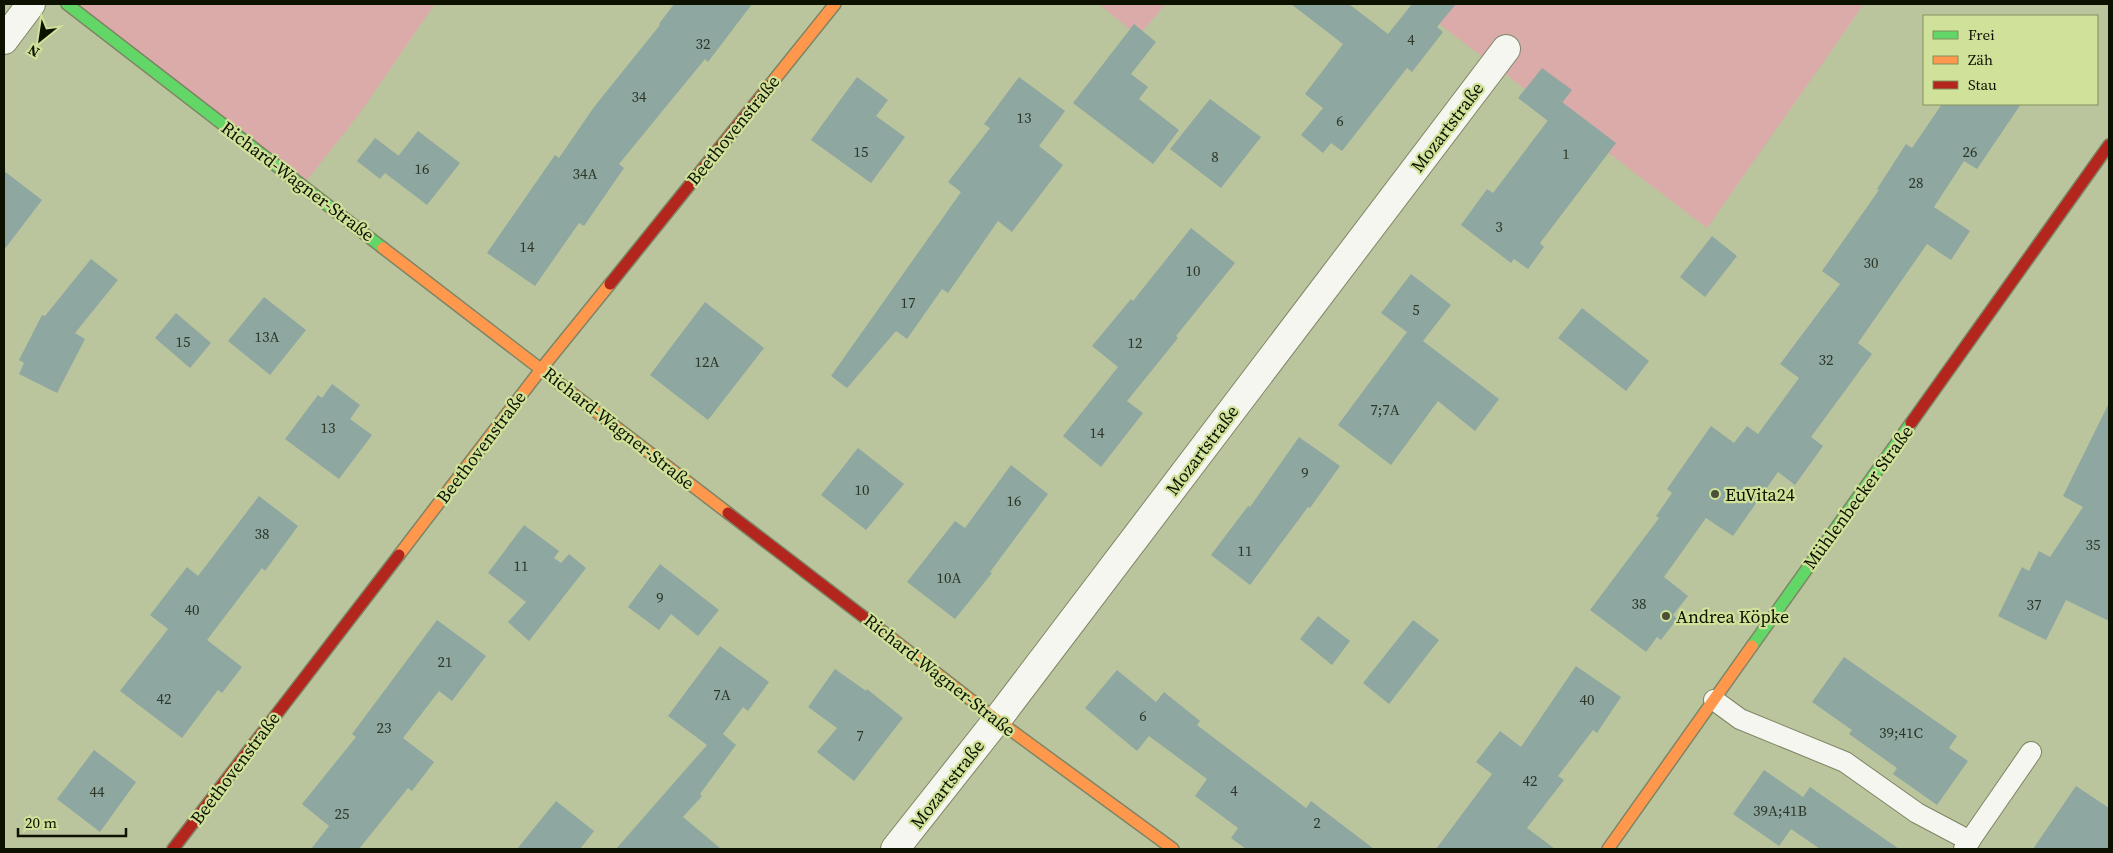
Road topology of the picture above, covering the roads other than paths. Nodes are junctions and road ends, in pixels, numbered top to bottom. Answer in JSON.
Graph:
{"nodes":[{"id":1,"x":31,"y":4,"type":"edge"},
{"id":2,"x":67,"y":4,"type":"edge"},
{"id":3,"x":835,"y":4,"type":"edge"},
{"id":4,"x":4,"y":40,"type":"edge"},
{"id":5,"x":1506,"y":49,"type":"dead end"},
{"id":6,"x":2109,"y":145,"type":"edge"},
{"id":7,"x":542,"y":368,"type":"junction"},
{"id":8,"x":1714,"y":700,"type":"junction"},
{"id":9,"x":997,"y":720,"type":"junction"},
{"id":10,"x":2031,"y":752,"type":"dead end"},
{"id":11,"x":1967,"y":845,"type":"edge"},
{"id":12,"x":174,"y":849,"type":"edge"},
{"id":13,"x":895,"y":849,"type":"edge"},
{"id":14,"x":1173,"y":849,"type":"edge"},
{"id":15,"x":1608,"y":849,"type":"edge"}],
"edges":[{"from":1,"to":4,"type":"street"},
{"from":2,"to":7,"type":"street","name":"Richard-Wagner-Straße"},
{"from":3,"to":7,"type":"street","name":"Beethovenstraße"},
{"from":5,"to":9,"type":"street","name":"Mozartstraße"},
{"from":6,"to":8,"type":"street","name":"Mühlenbecker Straße"},
{"from":7,"to":9,"type":"street","name":"Richard-Wagner-Straße"},
{"from":7,"to":12,"type":"street","name":"Beethovenstraße"},
{"from":8,"to":11,"type":"lane"},
{"from":8,"to":15,"type":"street","name":"Mühlenbecker Straße"},
{"from":9,"to":13,"type":"street","name":"Mozartstraße"},
{"from":9,"to":14,"type":"street","name":"Richard-Wagner-Straße"},
{"from":10,"to":11,"type":"lane"}]}
